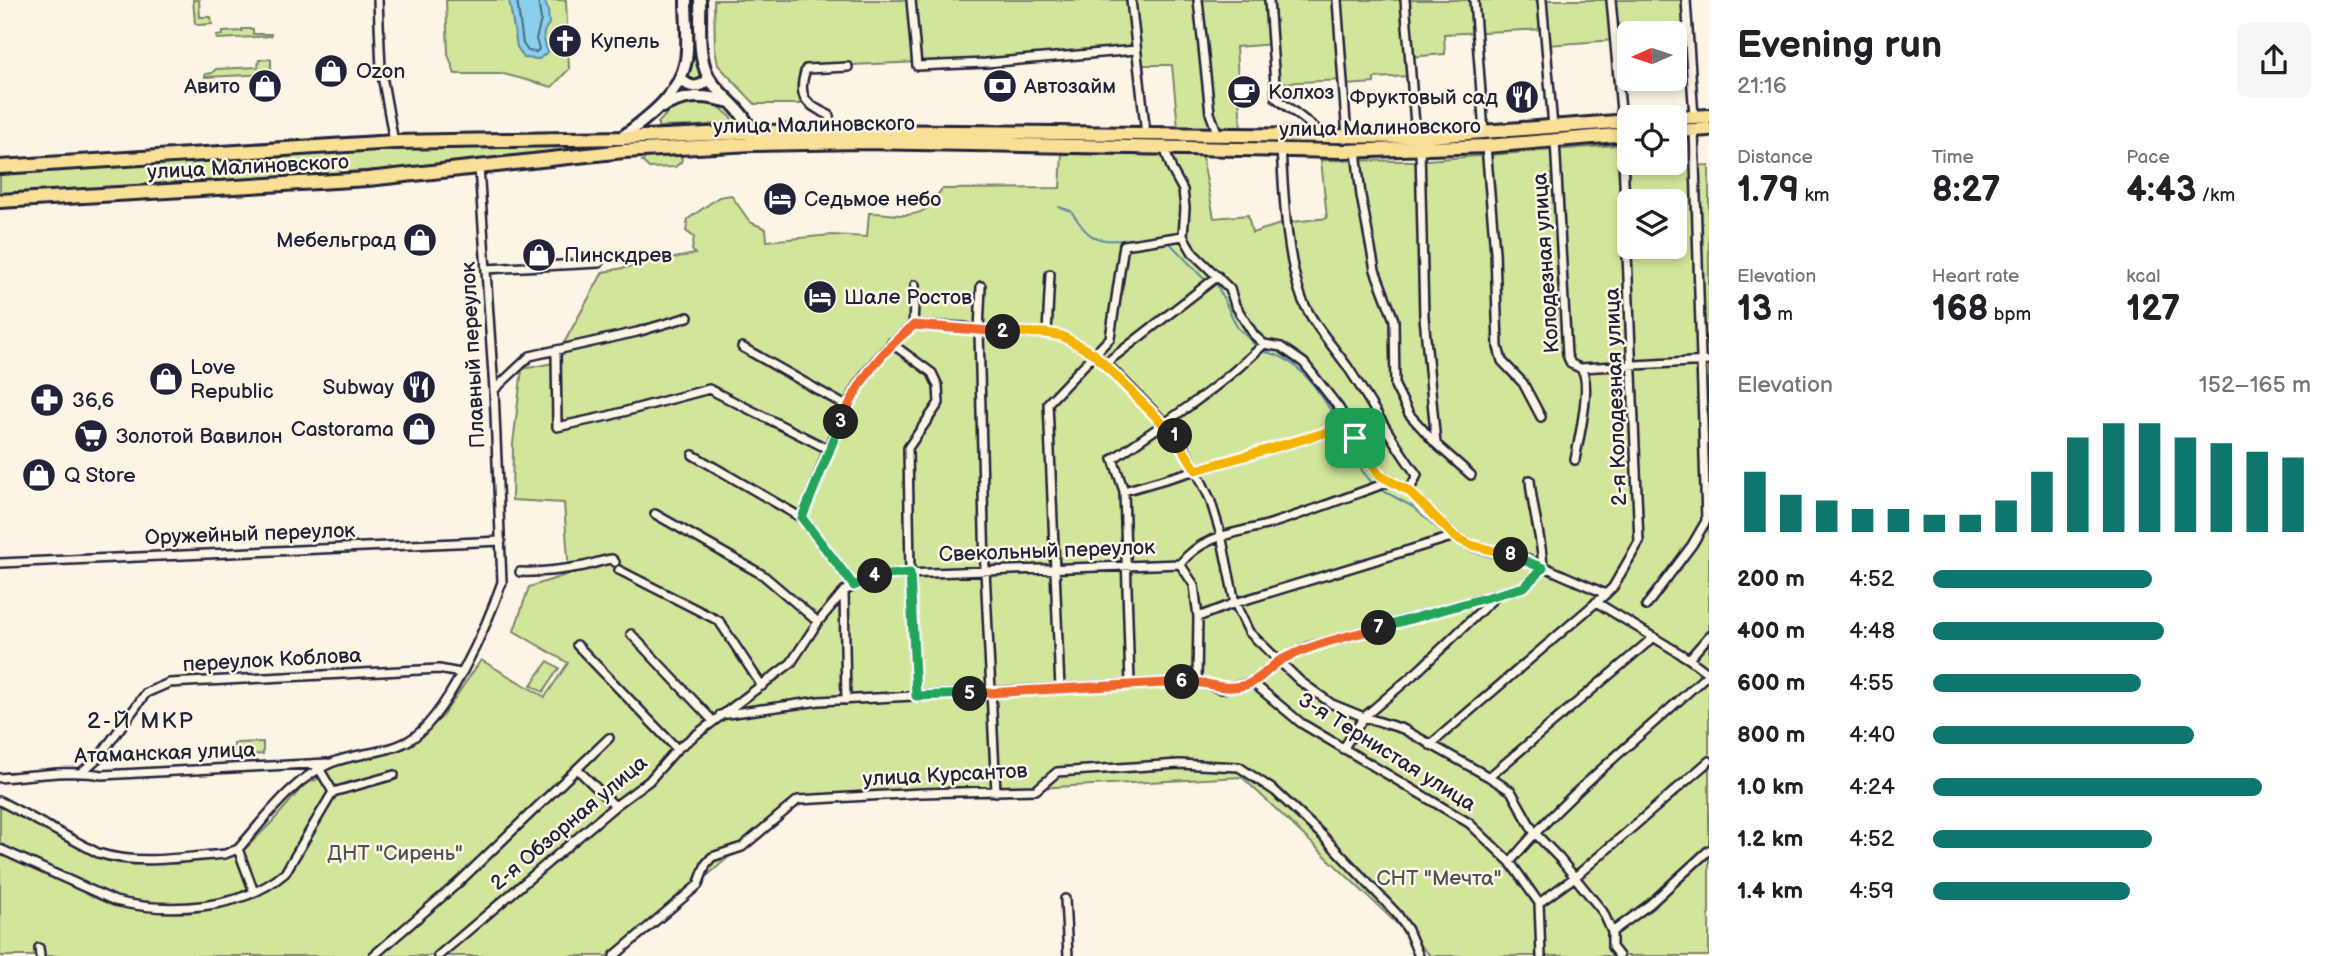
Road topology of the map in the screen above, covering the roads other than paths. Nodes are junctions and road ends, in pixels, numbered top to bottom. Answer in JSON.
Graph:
{"nodes":[{"id":1,"x":378,"y":0,"type":"edge"},
{"id":2,"x":686,"y":0,"type":"edge"},
{"id":3,"x":700,"y":0,"type":"edge"},
{"id":4,"x":911,"y":0,"type":"edge"},
{"id":5,"x":1131,"y":0,"type":"edge"},
{"id":6,"x":1198,"y":0,"type":"edge"},
{"id":7,"x":1269,"y":0,"type":"edge"},
{"id":8,"x":1337,"y":0,"type":"edge"},
{"id":9,"x":1405,"y":0,"type":"edge"},
{"id":10,"x":1474,"y":0,"type":"edge"},
{"id":11,"x":1542,"y":0,"type":"edge"},
{"id":12,"x":1611,"y":0,"type":"edge"},
{"id":13,"x":1686,"y":0,"type":"edge"},
{"id":14,"x":1136,"y":50,"type":"junction"},
{"id":15,"x":848,"y":67,"type":"dead end"},
{"id":16,"x":680,"y":78,"type":"junction"},
{"id":17,"x":709,"y":79,"type":"junction"},
{"id":18,"x":730,"y":102,"type":"junction"},
{"id":19,"x":1623,"y":105,"type":"edge"},
{"id":20,"x":657,"y":110,"type":"junction"},
{"id":21,"x":1709,"y":116,"type":"edge"},
{"id":22,"x":1687,"y":121,"type":"edge"},
{"id":23,"x":1694,"y":123,"type":"junction"},
{"id":24,"x":1687,"y":126,"type":"edge"},
{"id":25,"x":1617,"y":129,"type":"edge"},
{"id":26,"x":1709,"y":129,"type":"edge"},
{"id":27,"x":830,"y":131,"type":"junction"},
{"id":28,"x":1554,"y":134,"type":"junction"},
{"id":29,"x":1146,"y":135,"type":"junction"},
{"id":30,"x":1218,"y":136,"type":"junction"},
{"id":31,"x":1326,"y":137,"type":"junction"},
{"id":32,"x":1347,"y":137,"type":"junction"},
{"id":33,"x":621,"y":138,"type":"junction"},
{"id":34,"x":752,"y":138,"type":"junction"},
{"id":35,"x":1485,"y":140,"type":"junction"},
{"id":36,"x":394,"y":142,"type":"junction"},
{"id":37,"x":1418,"y":143,"type":"junction"},
{"id":38,"x":1164,"y":147,"type":"junction"},
{"id":39,"x":1281,"y":149,"type":"junction"},
{"id":40,"x":1356,"y":150,"type":"junction"},
{"id":41,"x":0,"y":167,"type":"edge"},
{"id":42,"x":479,"y":167,"type":"junction"},
{"id":43,"x":1627,"y":175,"type":"edge"},
{"id":44,"x":0,"y":201,"type":"edge"},
{"id":45,"x":1183,"y":236,"type":"junction"},
{"id":46,"x":599,"y":263,"type":"dead end"},
{"id":47,"x":486,"y":269,"type":"junction"},
{"id":48,"x":1050,"y":274,"type":"dead end"},
{"id":49,"x":1218,"y":276,"type":"junction"},
{"id":50,"x":915,"y":285,"type":"dead end"},
{"id":51,"x":981,"y":286,"type":"dead end"},
{"id":52,"x":688,"y":317,"type":"dead end"},
{"id":53,"x":914,"y":325,"type":"junction"},
{"id":54,"x":979,"y":331,"type":"junction"},
{"id":55,"x":1046,"y":333,"type":"junction"},
{"id":56,"x":891,"y":343,"type":"junction"},
{"id":57,"x":1264,"y":344,"type":"junction"},
{"id":58,"x":742,"y":347,"type":"dead end"},
{"id":59,"x":556,"y":351,"type":"junction"},
{"id":60,"x":1094,"y":354,"type":"junction"},
{"id":61,"x":1705,"y":362,"type":"edge"},
{"id":62,"x":1106,"y":363,"type":"junction"},
{"id":63,"x":1632,"y":365,"type":"junction"},
{"id":64,"x":1580,"y":368,"type":"junction"},
{"id":65,"x":494,"y":390,"type":"junction"},
{"id":66,"x":848,"y":407,"type":"junction"},
{"id":67,"x":1541,"y":417,"type":"dead end"},
{"id":68,"x":1164,"y":422,"type":"junction"},
{"id":69,"x":1349,"y":426,"type":"junction"},
{"id":70,"x":1436,"y":444,"type":"junction"},
{"id":71,"x":830,"y":450,"type":"junction"},
{"id":72,"x":693,"y":455,"type":"dead end"},
{"id":73,"x":1575,"y":460,"type":"dead end"},
{"id":74,"x":1196,"y":470,"type":"junction"},
{"id":75,"x":1471,"y":475,"type":"dead end"},
{"id":76,"x":1530,"y":480,"type":"dead end"},
{"id":77,"x":1392,"y":481,"type":"junction"},
{"id":78,"x":1124,"y":491,"type":"junction"},
{"id":79,"x":1409,"y":491,"type":"junction"},
{"id":80,"x":654,"y":514,"type":"dead end"},
{"id":81,"x":802,"y":518,"type":"junction"},
{"id":82,"x":1221,"y":535,"type":"junction"},
{"id":83,"x":1455,"y":537,"type":"junction"},
{"id":84,"x":501,"y":541,"type":"junction"},
{"id":85,"x":615,"y":562,"type":"dead end"},
{"id":86,"x":0,"y":563,"type":"edge"},
{"id":87,"x":1180,"y":564,"type":"junction"},
{"id":88,"x":1125,"y":567,"type":"junction"},
{"id":89,"x":1055,"y":568,"type":"junction"},
{"id":90,"x":1543,"y":568,"type":"junction"},
{"id":91,"x":620,"y":570,"type":"dead end"},
{"id":92,"x":985,"y":570,"type":"junction"},
{"id":93,"x":520,"y":572,"type":"dead end"},
{"id":94,"x":910,"y":573,"type":"junction"},
{"id":95,"x":854,"y":586,"type":"junction"},
{"id":96,"x":844,"y":592,"type":"junction"},
{"id":97,"x":1606,"y":594,"type":"junction"},
{"id":98,"x":1496,"y":596,"type":"junction"},
{"id":99,"x":1596,"y":602,"type":"junction"},
{"id":100,"x":1235,"y":603,"type":"junction"},
{"id":101,"x":1646,"y":606,"type":"dead end"},
{"id":102,"x":1198,"y":617,"type":"junction"},
{"id":103,"x":818,"y":622,"type":"junction"},
{"id":104,"x":631,"y":634,"type":"dead end"},
{"id":105,"x":1709,"y":636,"type":"edge"},
{"id":106,"x":1654,"y":637,"type":"junction"},
{"id":107,"x":578,"y":645,"type":"dead end"},
{"id":108,"x":1689,"y":659,"type":"junction"},
{"id":109,"x":1278,"y":662,"type":"junction"},
{"id":110,"x":460,"y":673,"type":"junction"},
{"id":111,"x":1709,"y":674,"type":"edge"},
{"id":112,"x":1197,"y":681,"type":"junction"},
{"id":113,"x":1253,"y":683,"type":"junction"},
{"id":114,"x":1130,"y":684,"type":"junction"},
{"id":115,"x":762,"y":686,"type":"junction"},
{"id":116,"x":1060,"y":689,"type":"junction"},
{"id":117,"x":991,"y":693,"type":"junction"},
{"id":118,"x":916,"y":696,"type":"junction"},
{"id":119,"x":846,"y":700,"type":"junction"},
{"id":120,"x":720,"y":715,"type":"junction"},
{"id":121,"x":1364,"y":717,"type":"junction"},
{"id":122,"x":713,"y":721,"type":"junction"},
{"id":123,"x":609,"y":738,"type":"dead end"},
{"id":124,"x":1430,"y":745,"type":"junction"},
{"id":125,"x":677,"y":749,"type":"junction"},
{"id":126,"x":1343,"y":749,"type":"junction"},
{"id":127,"x":1709,"y":761,"type":"edge"},
{"id":128,"x":331,"y":763,"type":"junction"},
{"id":129,"x":577,"y":769,"type":"junction"},
{"id":130,"x":320,"y":770,"type":"junction"},
{"id":131,"x":83,"y":771,"type":"junction"},
{"id":132,"x":394,"y":775,"type":"dead end"},
{"id":133,"x":1489,"y":777,"type":"junction"},
{"id":134,"x":0,"y":778,"type":"edge"},
{"id":135,"x":333,"y":792,"type":"junction"},
{"id":136,"x":996,"y":792,"type":"junction"},
{"id":137,"x":0,"y":801,"type":"edge"},
{"id":138,"x":615,"y":806,"type":"junction"},
{"id":139,"x":1534,"y":832,"type":"junction"},
{"id":140,"x":0,"y":849,"type":"edge"},
{"id":141,"x":237,"y":849,"type":"junction"},
{"id":142,"x":1709,"y":850,"type":"edge"},
{"id":143,"x":1510,"y":862,"type":"junction"},
{"id":144,"x":1575,"y":877,"type":"junction"},
{"id":145,"x":254,"y":892,"type":"junction"},
{"id":146,"x":1065,"y":899,"type":"dead end"},
{"id":147,"x":1539,"y":903,"type":"junction"},
{"id":148,"x":1612,"y":933,"type":"junction"},
{"id":149,"x":373,"y":956,"type":"edge"},
{"id":150,"x":438,"y":956,"type":"edge"},
{"id":151,"x":614,"y":956,"type":"edge"},
{"id":152,"x":1068,"y":956,"type":"edge"},
{"id":153,"x":1419,"y":956,"type":"edge"},
{"id":154,"x":1541,"y":956,"type":"edge"},
{"id":155,"x":1619,"y":956,"type":"edge"}],
"edges":[{"from":1,"to":36,"type":"street"},
{"from":2,"to":16,"type":"main road"},
{"from":3,"to":17,"type":"main road"},
{"from":4,"to":14,"type":"street"},
{"from":5,"to":14,"type":"street"},
{"from":6,"to":30,"type":"street"},
{"from":7,"to":31,"type":"street"},
{"from":8,"to":32,"type":"street"},
{"from":9,"to":37,"type":"street"},
{"from":10,"to":35,"type":"street"},
{"from":11,"to":28,"type":"street","name":"Колодезная улица"},
{"from":12,"to":19,"type":"street","name":"2-я Колодезная улица"},
{"from":13,"to":23,"type":"street"},
{"from":14,"to":29,"type":"street"},
{"from":15,"to":27,"type":"street"},
{"from":16,"to":17,"type":"main road"},
{"from":16,"to":20,"type":"main road"},
{"from":17,"to":18,"type":"main road"},
{"from":18,"to":20,"type":"main road"},
{"from":18,"to":34,"type":"main road"},
{"from":20,"to":33,"type":"main road"},
{"from":21,"to":23,"type":"highway"},
{"from":22,"to":23,"type":"highway"},
{"from":23,"to":24,"type":"highway"},
{"from":23,"to":26,"type":"highway"},
{"from":23,"to":61,"type":"street"},
{"from":25,"to":28,"type":"highway","name":"улица Малиновского"},
{"from":27,"to":29,"type":"highway","name":"улица Малиновского"},
{"from":27,"to":34,"type":"highway","name":"улица Малиновского"},
{"from":28,"to":35,"type":"highway","name":"улица Малиновского"},
{"from":28,"to":64,"type":"street","name":"Колодезная улица"},
{"from":29,"to":30,"type":"highway","name":"улица Малиновского"},
{"from":30,"to":31,"type":"highway","name":"улица Малиновского"},
{"from":31,"to":32,"type":"highway","name":"улица Малиновского"},
{"from":32,"to":37,"type":"highway","name":"улица Малиновского"},
{"from":33,"to":34,"type":"highway","name":"улица Малиновского"},
{"from":33,"to":36,"type":"highway","name":"улица Малиновского"},
{"from":34,"to":38,"type":"highway","name":"улица Малиновского"},
{"from":34,"to":42,"type":"highway","name":"улица Малиновского"},
{"from":35,"to":37,"type":"highway","name":"улица Малиновского"},
{"from":35,"to":67,"type":"street"},
{"from":36,"to":41,"type":"highway","name":"улица Малиновского"},
{"from":37,"to":40,"type":"highway","name":"улица Малиновского"},
{"from":37,"to":70,"type":"street"},
{"from":38,"to":39,"type":"highway","name":"улица Малиновского"},
{"from":38,"to":45,"type":"street"},
{"from":39,"to":40,"type":"highway","name":"улица Малиновского"},
{"from":39,"to":79,"type":"street"},
{"from":40,"to":70,"type":"street"},
{"from":42,"to":44,"type":"highway","name":"улица Малиновского"},
{"from":42,"to":47,"type":"street","name":"Плавный переулок"},
{"from":43,"to":63,"type":"street","name":"2-я Колодезная улица"},
{"from":45,"to":49,"type":"street"},
{"from":45,"to":60,"type":"street"},
{"from":46,"to":47,"type":"street"},
{"from":47,"to":65,"type":"street","name":"Плавный переулок"},
{"from":48,"to":55,"type":"street"},
{"from":49,"to":57,"type":"street"},
{"from":49,"to":62,"type":"street"},
{"from":50,"to":53,"type":"street"},
{"from":51,"to":54,"type":"street"},
{"from":52,"to":59,"type":"street"},
{"from":53,"to":54,"type":"street"},
{"from":53,"to":56,"type":"street"},
{"from":54,"to":55,"type":"street"},
{"from":54,"to":92,"type":"street"},
{"from":55,"to":60,"type":"street"},
{"from":56,"to":66,"type":"street"},
{"from":56,"to":94,"type":"street"},
{"from":57,"to":68,"type":"street"},
{"from":57,"to":69,"type":"street"},
{"from":58,"to":66,"type":"street"},
{"from":59,"to":65,"type":"street"},
{"from":59,"to":71,"type":"street"},
{"from":60,"to":62,"type":"street"},
{"from":60,"to":89,"type":"street"},
{"from":61,"to":63,"type":"street"},
{"from":61,"to":101,"type":"street"},
{"from":62,"to":68,"type":"street"},
{"from":63,"to":64,"type":"street"},
{"from":63,"to":97,"type":"street","name":"2-я Колодезная улица"},
{"from":64,"to":73,"type":"street","name":"Колодезная улица"},
{"from":65,"to":84,"type":"street","name":"Плавный переулок"},
{"from":66,"to":71,"type":"street"},
{"from":68,"to":74,"type":"street"},
{"from":68,"to":78,"type":"street"},
{"from":69,"to":74,"type":"street"},
{"from":69,"to":77,"type":"street"},
{"from":70,"to":75,"type":"street"},
{"from":71,"to":81,"type":"street"},
{"from":72,"to":81,"type":"street"},
{"from":74,"to":78,"type":"street"},
{"from":74,"to":82,"type":"street"},
{"from":76,"to":90,"type":"street"},
{"from":77,"to":79,"type":"street"},
{"from":77,"to":82,"type":"street"},
{"from":78,"to":88,"type":"street"},
{"from":79,"to":83,"type":"street"},
{"from":80,"to":103,"type":"street"},
{"from":81,"to":95,"type":"street"},
{"from":82,"to":87,"type":"street"},
{"from":82,"to":100,"type":"street"},
{"from":83,"to":90,"type":"street"},
{"from":83,"to":100,"type":"street"},
{"from":84,"to":86,"type":"street","name":"Оружейный переулок"},
{"from":84,"to":110,"type":"street","name":"Плавный переулок"},
{"from":85,"to":93,"type":"street"},
{"from":87,"to":88,"type":"street","name":"Свекольный переулок"},
{"from":87,"to":102,"type":"street"},
{"from":88,"to":89,"type":"street","name":"Свекольный переулок"},
{"from":88,"to":114,"type":"street"},
{"from":89,"to":92,"type":"street","name":"Свекольный переулок"},
{"from":89,"to":116,"type":"street"},
{"from":90,"to":97,"type":"street"},
{"from":90,"to":98,"type":"street"},
{"from":91,"to":115,"type":"street"},
{"from":92,"to":94,"type":"street","name":"Свекольный переулок"},
{"from":92,"to":117,"type":"street"},
{"from":94,"to":95,"type":"street","name":"Свекольный переулок"},
{"from":94,"to":118,"type":"street"},
{"from":95,"to":96,"type":"street","name":"Свекольный переулок"},
{"from":96,"to":103,"type":"street","name":"Свекольный переулок"},
{"from":96,"to":119,"type":"street"},
{"from":97,"to":99,"type":"street","name":"2-я Колодезная улица"},
{"from":98,"to":109,"type":"street"},
{"from":98,"to":121,"type":"street"},
{"from":99,"to":106,"type":"street"},
{"from":99,"to":124,"type":"street","name":"2-я Колодезная улица"},
{"from":100,"to":102,"type":"street"},
{"from":100,"to":109,"type":"street"},
{"from":102,"to":112,"type":"street"},
{"from":103,"to":115,"type":"street","name":"Свекольный переулок"},
{"from":104,"to":122,"type":"street"},
{"from":105,"to":108,"type":"street"},
{"from":106,"to":108,"type":"street"},
{"from":106,"to":133,"type":"street"},
{"from":107,"to":125,"type":"street"},
{"from":108,"to":111,"type":"street"},
{"from":109,"to":113,"type":"street"},
{"from":109,"to":121,"type":"street"},
{"from":110,"to":128,"type":"street","name":"Плавный переулок"},
{"from":110,"to":131,"type":"street","name":"переулок Коблова"},
{"from":111,"to":139,"type":"street"},
{"from":112,"to":113,"type":"street"},
{"from":112,"to":114,"type":"street"},
{"from":113,"to":126,"type":"street","name":"3-я Тернистая улица"},
{"from":114,"to":116,"type":"street"},
{"from":115,"to":120,"type":"street","name":"Свекольный переулок"},
{"from":116,"to":117,"type":"street"},
{"from":117,"to":118,"type":"street"},
{"from":117,"to":136,"type":"street"},
{"from":118,"to":119,"type":"street"},
{"from":119,"to":120,"type":"street"},
{"from":120,"to":122,"type":"street","name":"2-я Обзорная улица"},
{"from":121,"to":124,"type":"street"},
{"from":121,"to":126,"type":"street"},
{"from":122,"to":125,"type":"street","name":"2-я Обзорная улица"},
{"from":123,"to":129,"type":"street"},
{"from":124,"to":133,"type":"street"},
{"from":125,"to":138,"type":"street","name":"2-я Обзорная улица"},
{"from":126,"to":143,"type":"street","name":"3-я Тернистая улица"},
{"from":127,"to":144,"type":"street"},
{"from":128,"to":130,"type":"street"},
{"from":128,"to":131,"type":"street","name":"Атаманская улица"},
{"from":129,"to":138,"type":"street"},
{"from":129,"to":149,"type":"street"},
{"from":130,"to":135,"type":"street"},
{"from":130,"to":141,"type":"street"},
{"from":131,"to":134,"type":"street","name":"Атаманская улица"},
{"from":132,"to":135,"type":"street"},
{"from":133,"to":139,"type":"street"},
{"from":135,"to":145,"type":"street"},
{"from":136,"to":151,"type":"street","name":"улица Курсантов"},
{"from":136,"to":153,"type":"street","name":"улица Курсантов"},
{"from":137,"to":141,"type":"street"},
{"from":138,"to":150,"type":"street","name":"2-я Обзорная улица"},
{"from":139,"to":143,"type":"street"},
{"from":139,"to":144,"type":"street"},
{"from":140,"to":145,"type":"street"},
{"from":141,"to":145,"type":"street"},
{"from":142,"to":148,"type":"street"},
{"from":143,"to":147,"type":"street","name":"3-я Тернистая улица"},
{"from":144,"to":147,"type":"street"},
{"from":144,"to":148,"type":"street"},
{"from":146,"to":152,"type":"street"},
{"from":147,"to":154,"type":"street"},
{"from":148,"to":155,"type":"street"}]}
